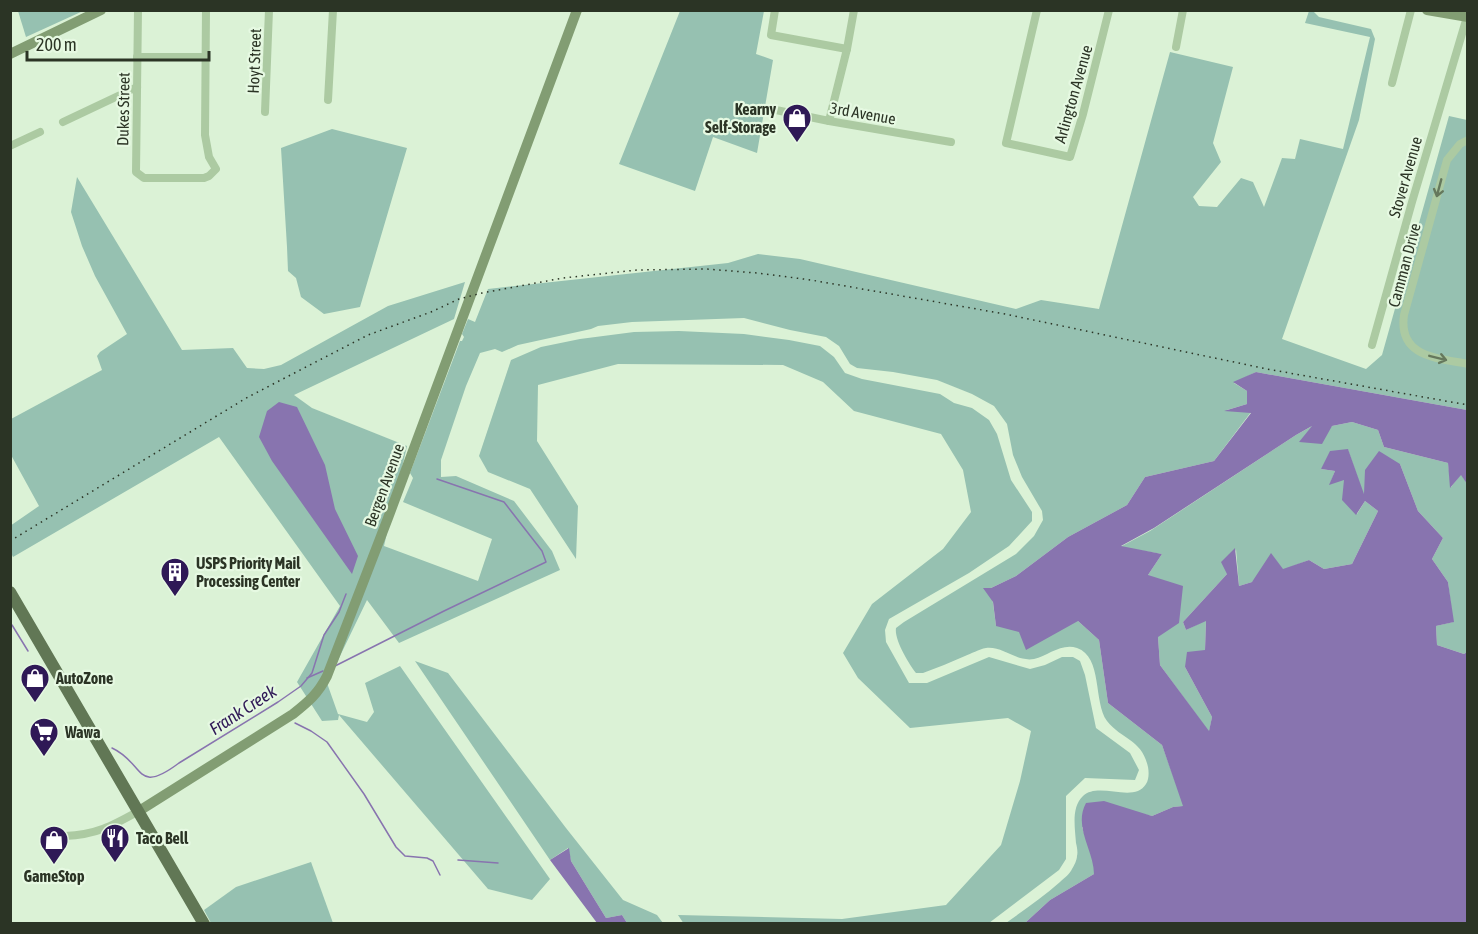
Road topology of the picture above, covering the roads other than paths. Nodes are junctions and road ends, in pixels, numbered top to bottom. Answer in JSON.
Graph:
{"nodes":[{"id":1,"x":101,"y":10,"type":"edge"},
{"id":2,"x":138,"y":10,"type":"edge"},
{"id":3,"x":206,"y":10,"type":"edge"},
{"id":4,"x":269,"y":10,"type":"edge"},
{"id":5,"x":333,"y":10,"type":"edge"},
{"id":6,"x":577,"y":10,"type":"edge"},
{"id":7,"x":775,"y":10,"type":"edge"},
{"id":8,"x":854,"y":10,"type":"edge"},
{"id":9,"x":1037,"y":10,"type":"edge"},
{"id":10,"x":1109,"y":10,"type":"edge"},
{"id":11,"x":1183,"y":10,"type":"edge"},
{"id":12,"x":1411,"y":10,"type":"edge"},
{"id":13,"x":1427,"y":10,"type":"edge"},
{"id":14,"x":1467,"y":17,"type":"edge"},
{"id":15,"x":1176,"y":47,"type":"dead end"},
{"id":16,"x":847,"y":49,"type":"junction"},
{"id":17,"x":10,"y":54,"type":"edge"},
{"id":18,"x":137,"y":57,"type":"junction"},
{"id":19,"x":206,"y":57,"type":"junction"},
{"id":20,"x":1392,"y":83,"type":"dead end"},
{"id":21,"x":137,"y":87,"type":"junction"},
{"id":22,"x":328,"y":100,"type":"dead end"},
{"id":23,"x":771,"y":109,"type":"dead end"},
{"id":24,"x":265,"y":112,"type":"dead end"},
{"id":25,"x":829,"y":121,"type":"junction"},
{"id":26,"x":63,"y":122,"type":"dead end"},
{"id":27,"x":40,"y":132,"type":"dead end"},
{"id":28,"x":1467,"y":140,"type":"edge"},
{"id":29,"x":951,"y":142,"type":"dead end"},
{"id":30,"x":10,"y":146,"type":"edge"},
{"id":31,"x":1372,"y":345,"type":"dead end"},
{"id":32,"x":1467,"y":364,"type":"edge"},
{"id":33,"x":10,"y":592,"type":"edge"},
{"id":34,"x":139,"y":811,"type":"junction"},
{"id":35,"x":65,"y":836,"type":"dead end"},
{"id":36,"x":204,"y":924,"type":"edge"}],
"edges":[{"from":1,"to":17,"type":"street"},
{"from":2,"to":18,"type":"street","name":"Dukes Street"},
{"from":3,"to":19,"type":"street"},
{"from":4,"to":24,"type":"street","name":"Hoyt Street"},
{"from":5,"to":22,"type":"street"},
{"from":6,"to":34,"type":"street","name":"Bergen Avenue"},
{"from":7,"to":16,"type":"street"},
{"from":8,"to":16,"type":"street"},
{"from":9,"to":10,"type":"street","name":"Arlington Avenue"},
{"from":11,"to":15,"type":"street"},
{"from":12,"to":20,"type":"street"},
{"from":13,"to":14,"type":"street"},
{"from":14,"to":31,"type":"street","name":"Stover Avenue"},
{"from":16,"to":25,"type":"street"},
{"from":18,"to":19,"type":"street"},
{"from":18,"to":21,"type":"street","name":"Dukes Street"},
{"from":19,"to":21,"type":"street","name":"Dukes Street"},
{"from":21,"to":26,"type":"street"},
{"from":23,"to":25,"type":"street","name":"3rd Avenue"},
{"from":25,"to":29,"type":"street","name":"3rd Avenue"},
{"from":27,"to":30,"type":"street"},
{"from":28,"to":32,"type":"street","name":"Camman Drive","one_way":true},
{"from":33,"to":34,"type":"main road"},
{"from":34,"to":35,"type":"street","name":"Bergen Avenue"},
{"from":34,"to":36,"type":"main road"}]}
